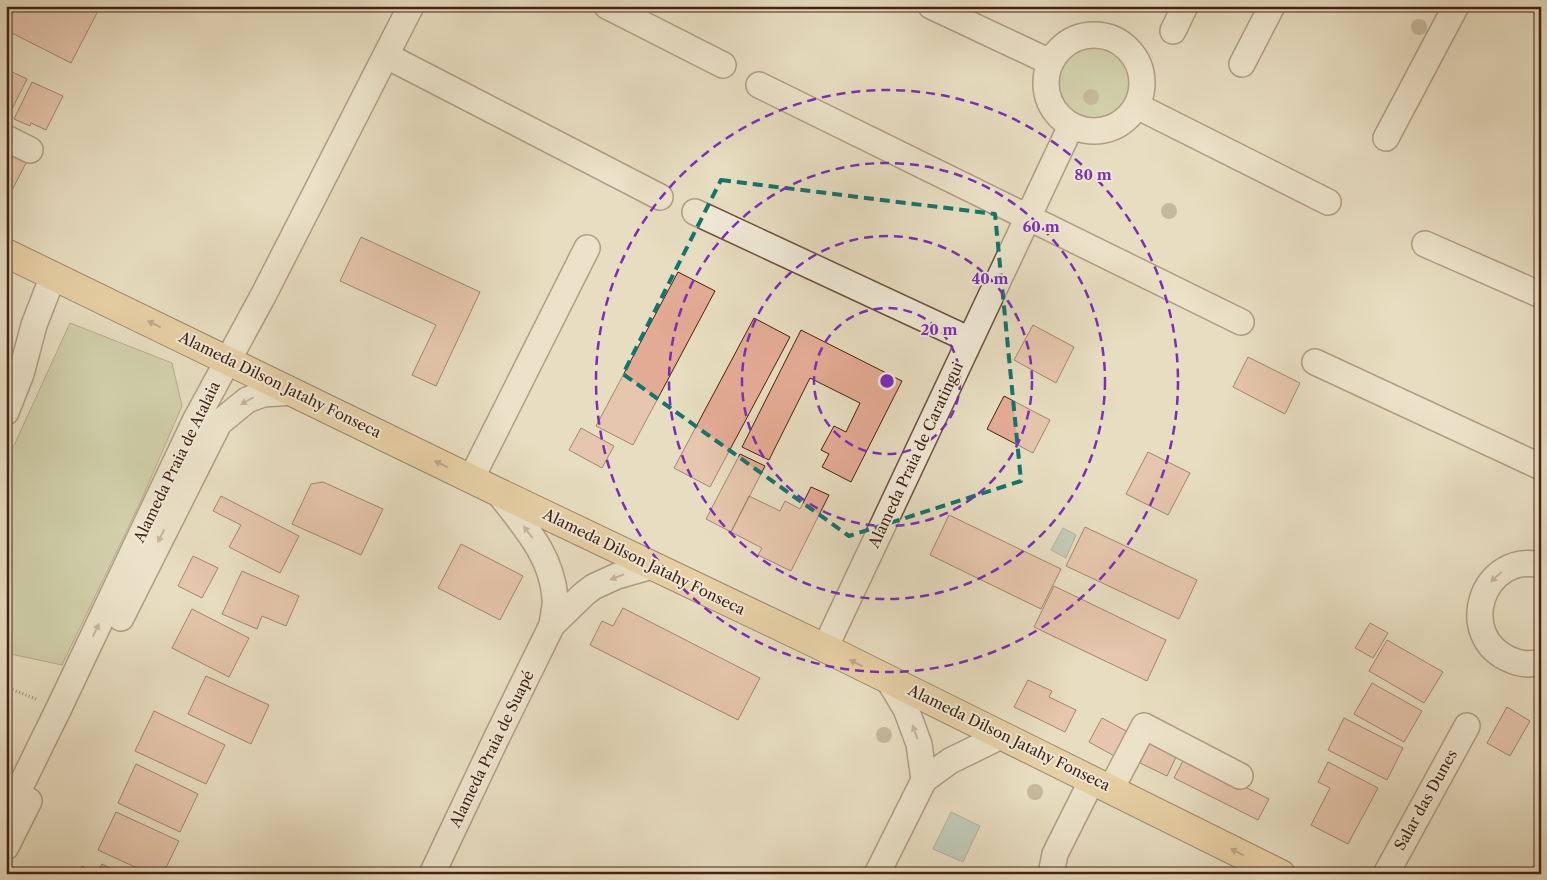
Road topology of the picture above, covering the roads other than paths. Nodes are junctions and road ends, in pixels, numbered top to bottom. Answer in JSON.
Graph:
{"nodes":[{"id":1,"x":411,"y":6,"type":"edge"},
{"id":2,"x":607,"y":6,"type":"edge"},
{"id":3,"x":931,"y":6,"type":"edge"},
{"id":4,"x":1185,"y":6,"type":"edge"},
{"id":5,"x":1272,"y":6,"type":"edge"},
{"id":6,"x":1456,"y":6,"type":"edge"},
{"id":7,"x":1173,"y":31,"type":"dead end"},
{"id":8,"x":387,"y":56,"type":"junction"},
{"id":9,"x":1050,"y":62,"type":"junction"},
{"id":10,"x":1242,"y":64,"type":"dead end"},
{"id":11,"x":723,"y":65,"type":"dead end"},
{"id":12,"x":759,"y":85,"type":"dead end"},
{"id":13,"x":1137,"y":106,"type":"junction"},
{"id":14,"x":1071,"y":126,"type":"junction"},
{"id":15,"x":6,"y":138,"type":"edge"},
{"id":16,"x":1386,"y":138,"type":"dead end"},
{"id":17,"x":30,"y":150,"type":"dead end"},
{"id":18,"x":660,"y":197,"type":"dead end"},
{"id":19,"x":1328,"y":202,"type":"dead end"},
{"id":20,"x":695,"y":212,"type":"dead end"},
{"id":21,"x":1029,"y":217,"type":"junction"},
{"id":22,"x":1425,"y":244,"type":"dead end"},
{"id":23,"x":587,"y":248,"type":"dead end"},
{"id":24,"x":6,"y":253,"type":"edge"},
{"id":25,"x":54,"y":276,"type":"junction"},
{"id":26,"x":1541,"y":295,"type":"edge"},
{"id":27,"x":1241,"y":322,"type":"dead end"},
{"id":28,"x":970,"y":340,"type":"junction"},
{"id":29,"x":228,"y":360,"type":"junction"},
{"id":30,"x":1315,"y":362,"type":"dead end"},
{"id":31,"x":294,"y":392,"type":"junction"},
{"id":32,"x":6,"y":412,"type":"edge"},
{"id":33,"x":1541,"y":467,"type":"edge"},
{"id":34,"x":472,"y":479,"type":"junction"},
{"id":35,"x":498,"y":492,"type":"junction"},
{"id":36,"x":1541,"y":565,"type":"edge"},
{"id":37,"x":652,"y":566,"type":"junction"},
{"id":38,"x":552,"y":625,"type":"junction"},
{"id":39,"x":825,"y":648,"type":"junction"},
{"id":40,"x":1541,"y":662,"type":"edge"},
{"id":41,"x":888,"y":679,"type":"junction"},
{"id":42,"x":1467,"y":726,"type":"dead end"},
{"id":43,"x":1001,"y":736,"type":"junction"},
{"id":44,"x":1240,"y":776,"type":"dead end"},
{"id":45,"x":924,"y":780,"type":"junction"},
{"id":46,"x":1102,"y":784,"type":"junction"},
{"id":47,"x":6,"y":816,"type":"edge"},
{"id":48,"x":6,"y":847,"type":"edge"},
{"id":49,"x":432,"y":874,"type":"edge"},
{"id":50,"x":877,"y":874,"type":"edge"},
{"id":51,"x":1051,"y":874,"type":"edge"},
{"id":52,"x":1281,"y":874,"type":"edge"},
{"id":53,"x":1386,"y":874,"type":"edge"}],
"edges":[{"from":1,"to":8,"type":"street","name":"Alameda Praia de Atalaia"},
{"from":2,"to":11,"type":"street"},
{"from":3,"to":9,"type":"street"},
{"from":4,"to":7,"type":"street"},
{"from":5,"to":10,"type":"street"},
{"from":6,"to":16,"type":"street"},
{"from":8,"to":18,"type":"street"},
{"from":8,"to":29,"type":"street","name":"Alameda Praia de Atalaia"},
{"from":9,"to":13,"type":"street"},
{"from":9,"to":14,"type":"street"},
{"from":12,"to":21,"type":"street"},
{"from":13,"to":14,"type":"street"},
{"from":13,"to":19,"type":"street"},
{"from":14,"to":21,"type":"street","name":"Alameda Praia de Caratingui"},
{"from":15,"to":17,"type":"street"},
{"from":20,"to":28,"type":"street"},
{"from":21,"to":27,"type":"street"},
{"from":21,"to":28,"type":"street","name":"Alameda Praia de Caratingui"},
{"from":22,"to":26,"type":"street"},
{"from":23,"to":34,"type":"street"},
{"from":24,"to":25,"type":"main road","name":"Alameda Dilson Jatahy Fonseca"},
{"from":29,"to":25,"type":"main road","name":"Alameda Dilson Jatahy Fonseca","one_way":true},
{"from":25,"to":32,"type":"street"},
{"from":28,"to":39,"type":"street","name":"Alameda Praia de Caratingui"},
{"from":29,"to":31,"type":"main road","name":"Alameda Dilson Jatahy Fonseca"},
{"from":47,"to":29,"type":"street","name":"Alameda Praia de Atalaia","one_way":true},
{"from":30,"to":33,"type":"street"},
{"from":34,"to":31,"type":"main road","name":"Alameda Dilson Jatahy Fonseca","one_way":true},
{"from":31,"to":48,"type":"street","name":"Alameda Praia de Atalaia","one_way":true},
{"from":34,"to":35,"type":"main road","name":"Alameda Dilson Jatahy Fonseca"},
{"from":35,"to":37,"type":"main road","name":"Alameda Dilson Jatahy Fonseca"},
{"from":38,"to":35,"type":"street","name":"Alameda Praia de Suapé","one_way":true},
{"from":36,"to":40,"type":"street","one_way":true},
{"from":37,"to":38,"type":"street","name":"Alameda Praia de Suapé","one_way":true},
{"from":37,"to":39,"type":"main road","name":"Alameda Dilson Jatahy Fonseca"},
{"from":38,"to":49,"type":"street","name":"Alameda Praia de Suapé"},
{"from":41,"to":39,"type":"main road","name":"Alameda Dilson Jatahy Fonseca","one_way":true},
{"from":41,"to":43,"type":"main road","name":"Alameda Dilson Jatahy Fonseca"},
{"from":45,"to":41,"type":"street","one_way":true},
{"from":42,"to":53,"type":"street","name":"Salar das Dunes"},
{"from":43,"to":45,"type":"street"},
{"from":43,"to":46,"type":"main road","name":"Alameda Dilson Jatahy Fonseca"},
{"from":44,"to":46,"type":"street"},
{"from":45,"to":50,"type":"street"},
{"from":46,"to":51,"type":"street"},
{"from":52,"to":46,"type":"main road","name":"Alameda Dilson Jatahy Fonseca","one_way":true}]}
